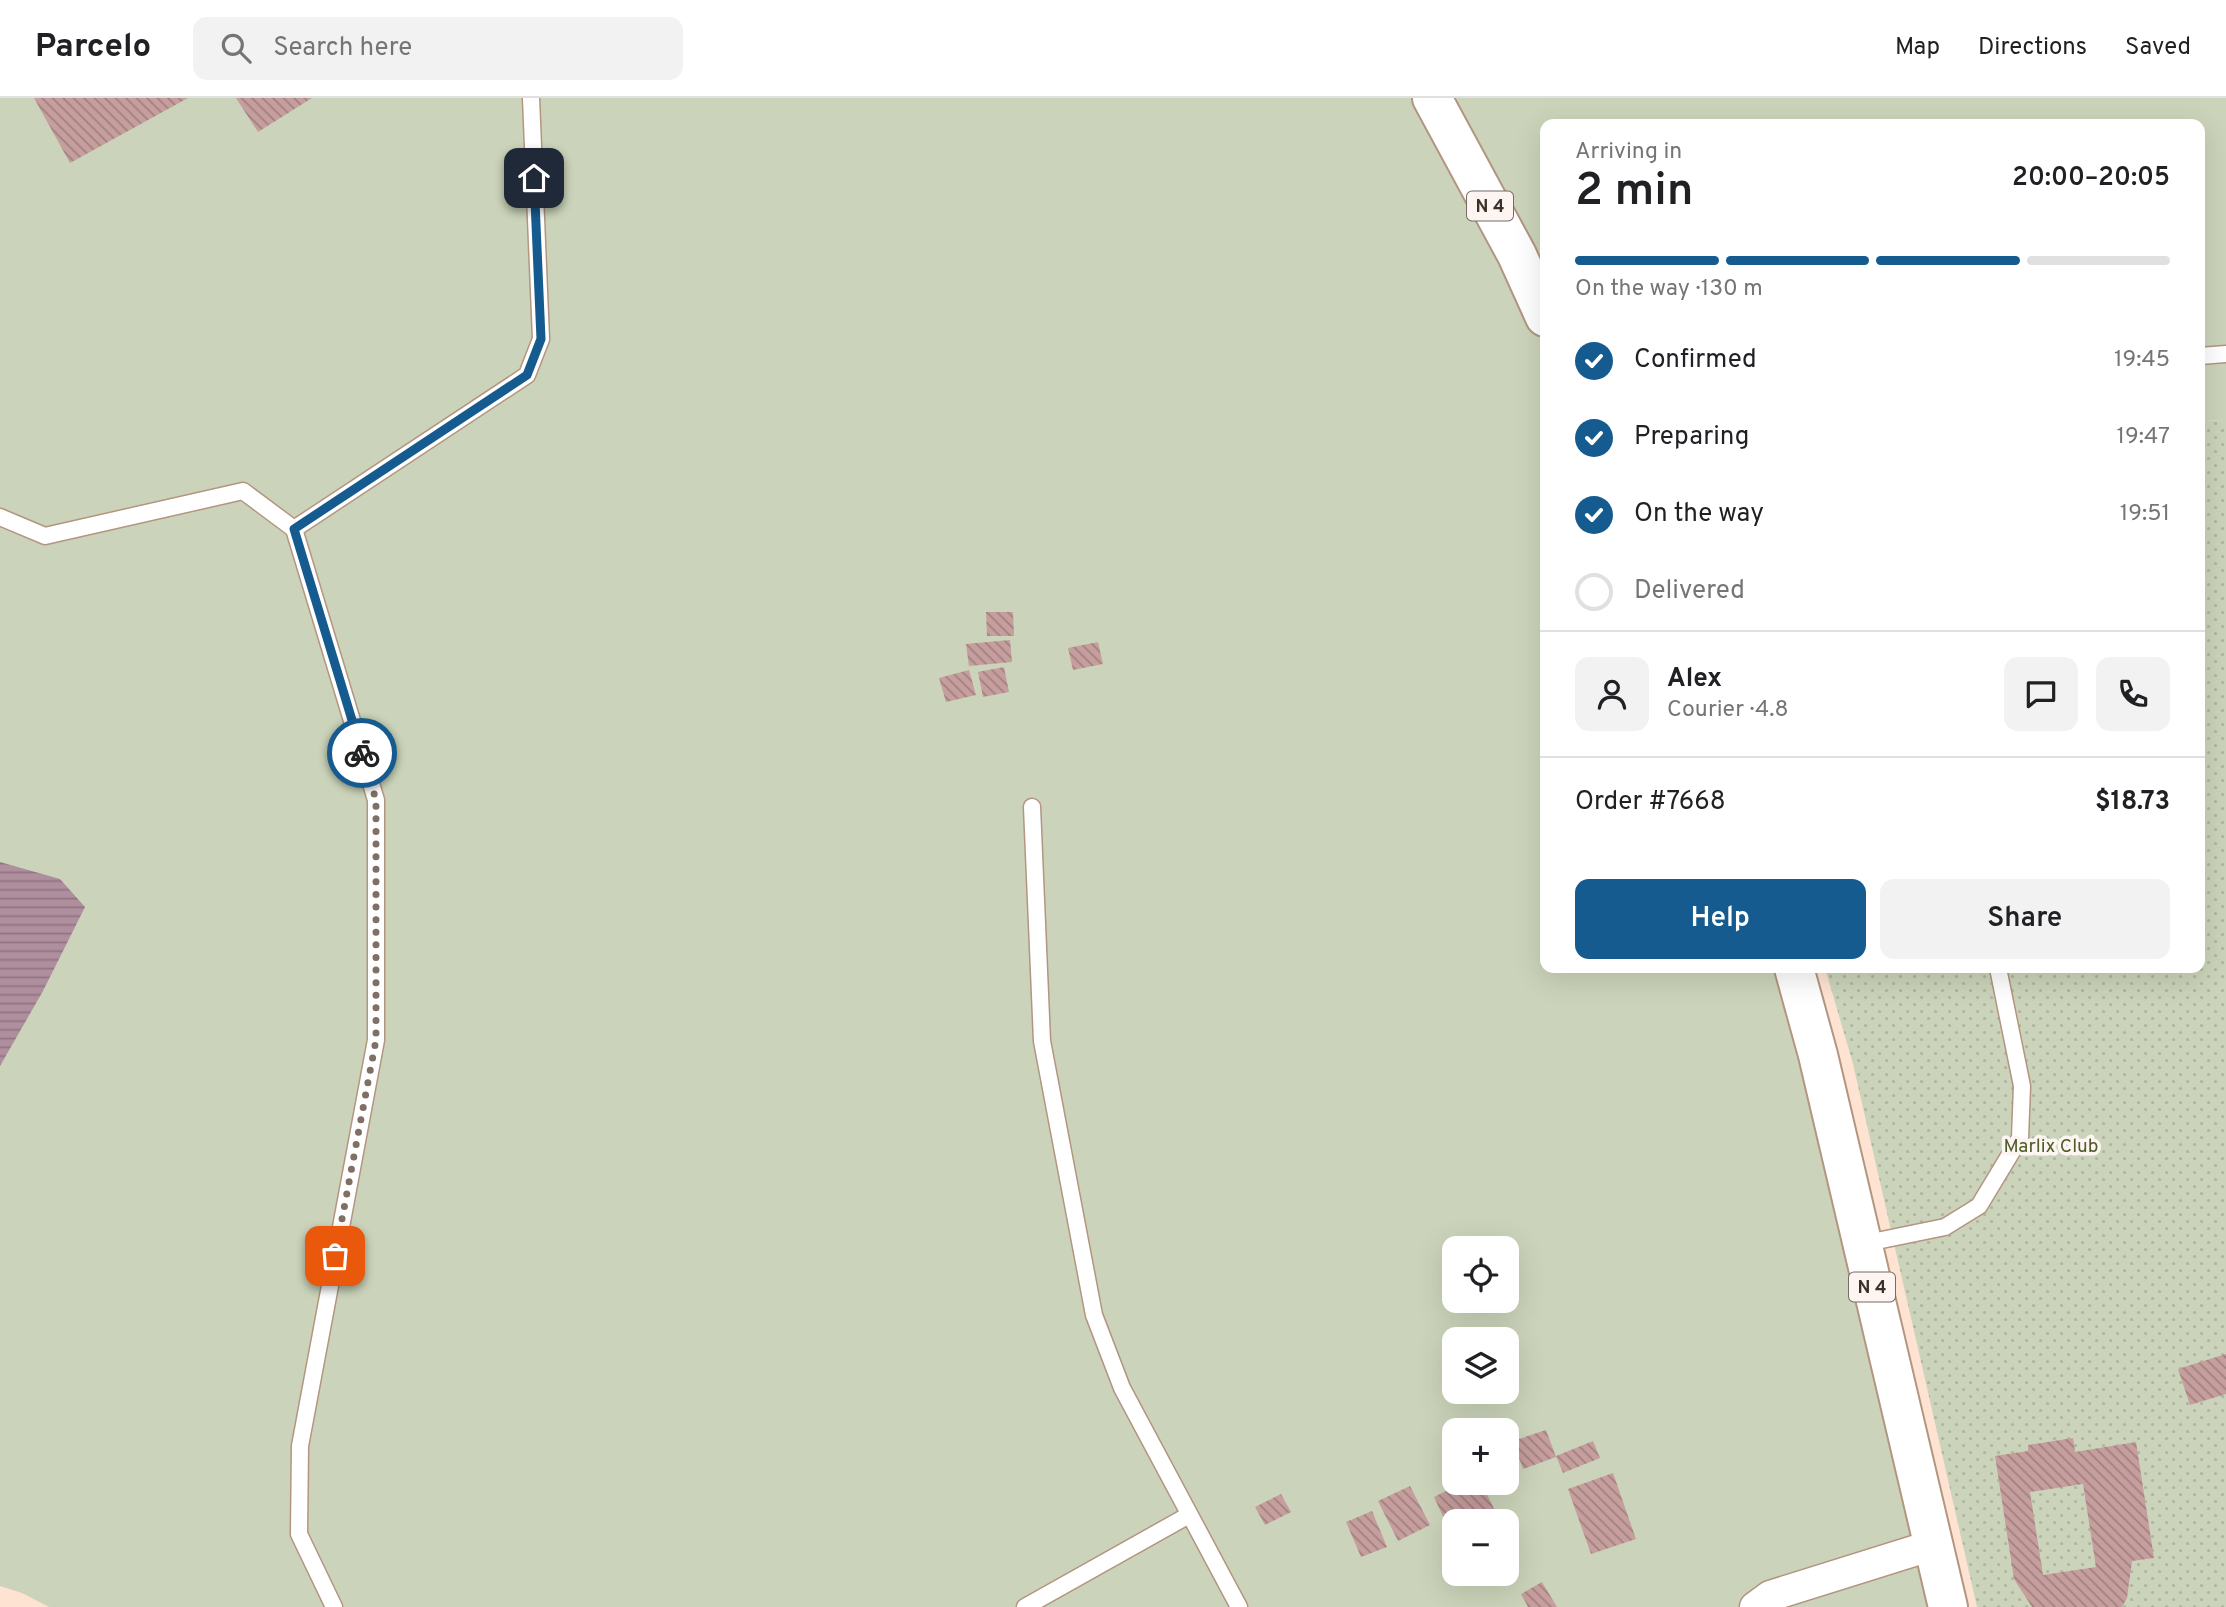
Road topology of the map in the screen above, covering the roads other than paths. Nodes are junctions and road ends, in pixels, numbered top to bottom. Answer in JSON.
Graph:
{"nodes":[{"id":1,"x":531,"y":98,"type":"edge"},
{"id":2,"x":1432,"y":98,"type":"edge"},
{"id":3,"x":1540,"y":306,"type":"edge"},
{"id":4,"x":2226,"y":354,"type":"edge"},
{"id":5,"x":2205,"y":356,"type":"edge"},
{"id":6,"x":0,"y":516,"type":"edge"},
{"id":7,"x":294,"y":529,"type":"junction"},
{"id":8,"x":1032,"y":807,"type":"dead end"},
{"id":9,"x":1795,"y":973,"type":"edge"},
{"id":10,"x":1999,"y":973,"type":"edge"},
{"id":11,"x":1862,"y":1244,"type":"junction"},
{"id":12,"x":1189,"y":1515,"type":"junction"},
{"id":13,"x":1933,"y":1545,"type":"junction"},
{"id":14,"x":334,"y":1607,"type":"edge"},
{"id":15,"x":1025,"y":1607,"type":"edge"},
{"id":16,"x":1238,"y":1607,"type":"edge"},
{"id":17,"x":1755,"y":1607,"type":"edge"},
{"id":18,"x":1948,"y":1607,"type":"edge"}],
"edges":[{"from":1,"to":7,"type":"lane"},
{"from":2,"to":3,"type":"main road","number":"N 4"},
{"from":4,"to":5,"type":"lane"},
{"from":6,"to":7,"type":"lane"},
{"from":7,"to":14,"type":"lane"},
{"from":8,"to":12,"type":"lane"},
{"from":9,"to":11,"type":"main road","number":"N 4"},
{"from":10,"to":11,"type":"lane"},
{"from":11,"to":13,"type":"main road","number":"N 4"},
{"from":12,"to":15,"type":"lane"},
{"from":12,"to":16,"type":"lane"},
{"from":13,"to":17,"type":"street"},
{"from":13,"to":18,"type":"main road","number":"N 4"}]}
